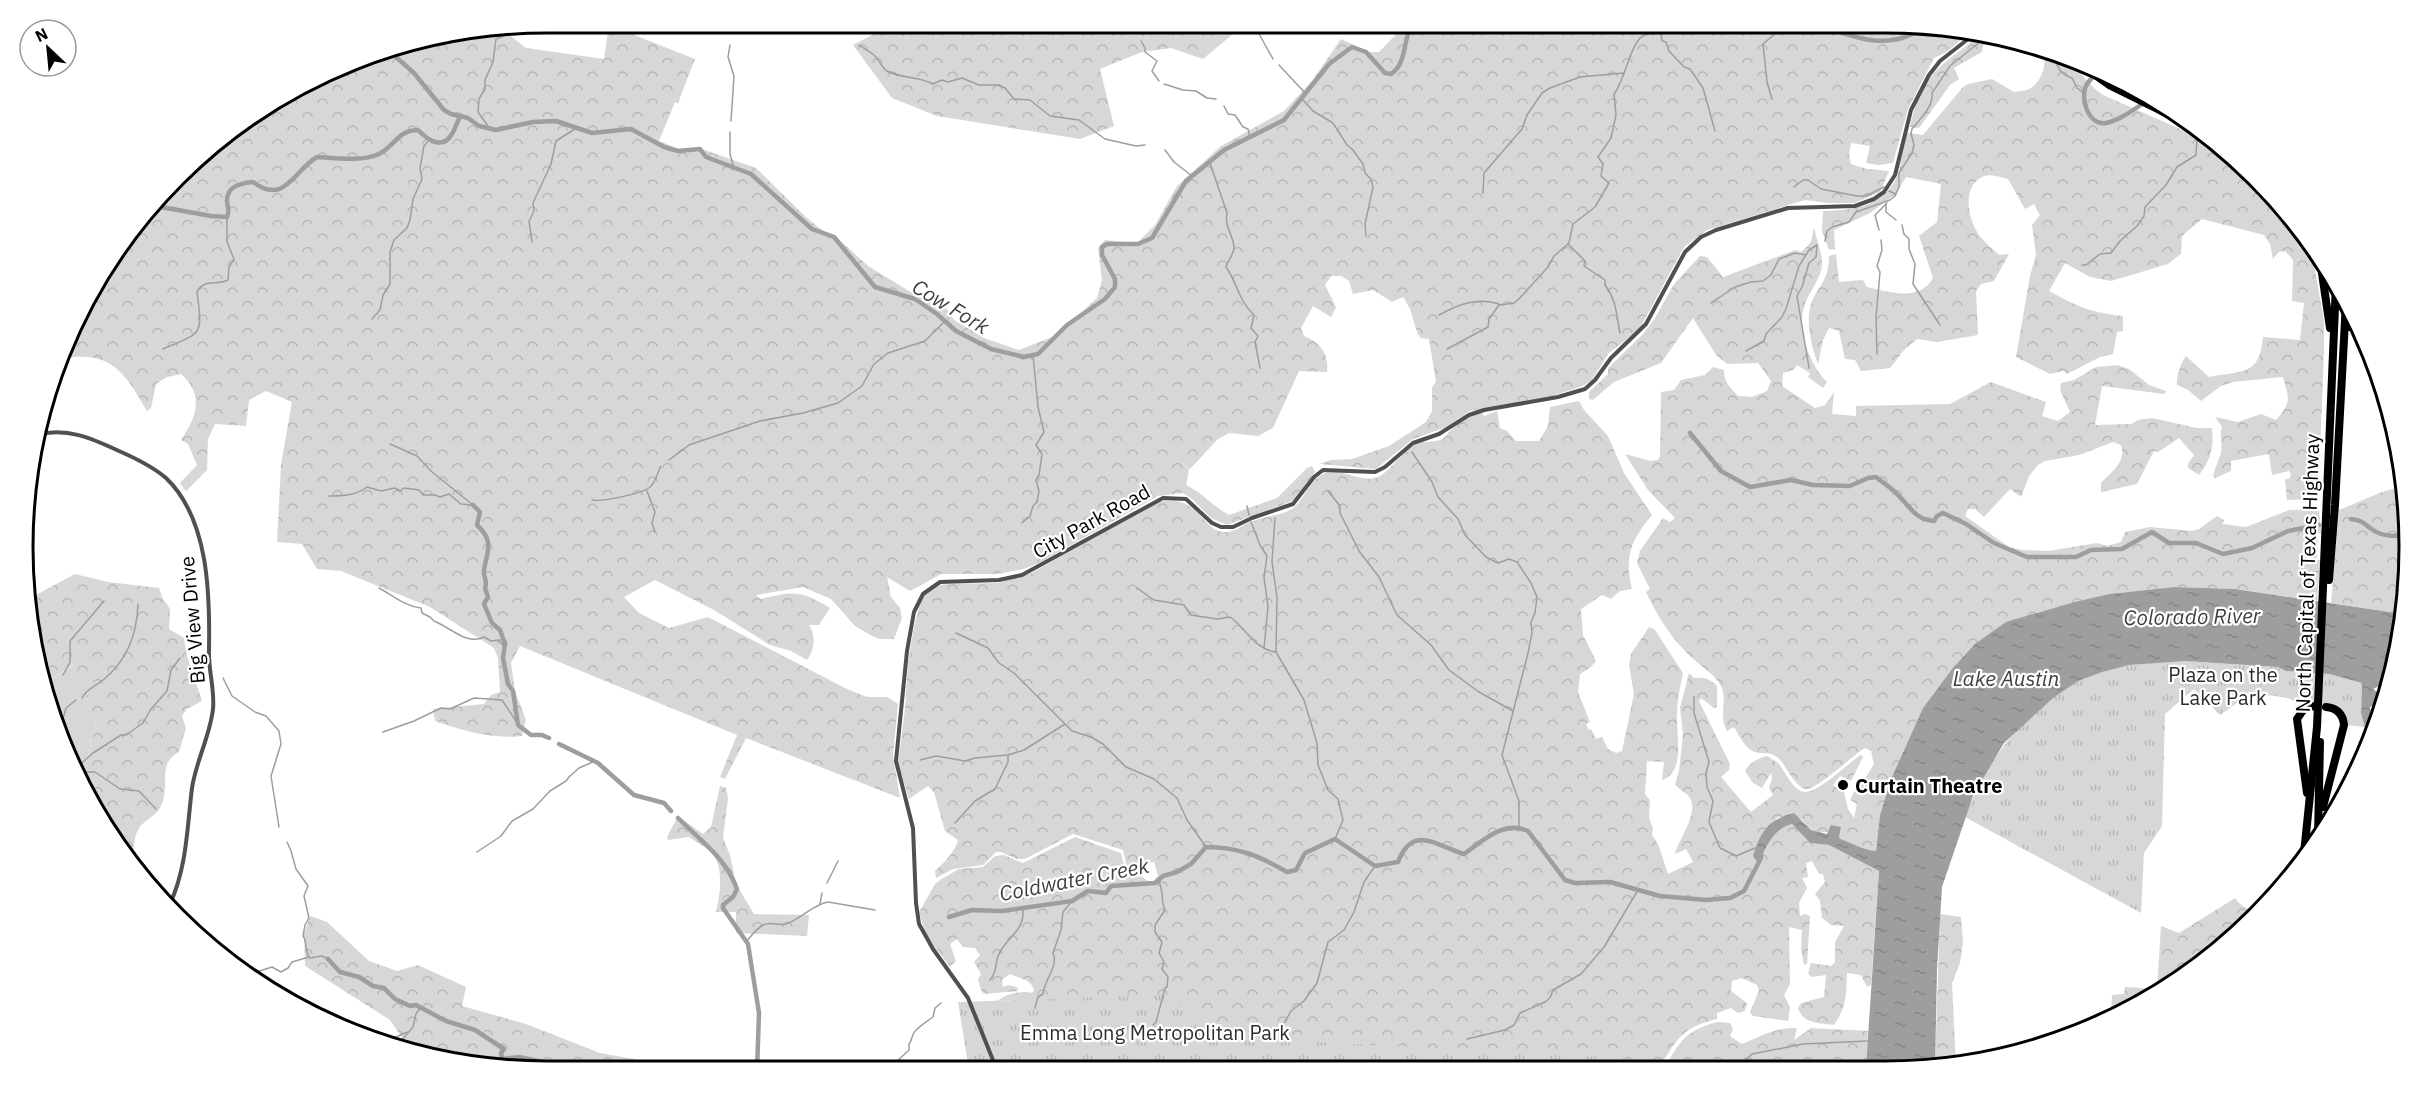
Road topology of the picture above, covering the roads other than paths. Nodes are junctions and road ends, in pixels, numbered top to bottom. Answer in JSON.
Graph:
{"nodes":[{"id":1,"x":1967,"y":40,"type":"edge"},
{"id":2,"x":2324,"y":281,"type":"edge"},
{"id":3,"x":2335,"y":299,"type":"edge"},
{"id":4,"x":2346,"y":319,"type":"edge"},
{"id":5,"x":2349,"y":327,"type":"edge"},
{"id":6,"x":2345,"y":346,"type":"junction"},
{"id":7,"x":2332,"y":350,"type":"junction"},
{"id":8,"x":46,"y":433,"type":"edge"},
{"id":9,"x":2326,"y":586,"type":"junction"},
{"id":10,"x":2314,"y":706,"type":"dead end"},
{"id":11,"x":2326,"y":707,"type":"dead end"},
{"id":12,"x":2319,"y":727,"type":"junction"},
{"id":13,"x":2307,"y":810,"type":"junction"},
{"id":14,"x":2321,"y":819,"type":"edge"},
{"id":15,"x":2319,"y":822,"type":"edge"},
{"id":16,"x":2304,"y":844,"type":"edge"},
{"id":17,"x":173,"y":898,"type":"edge"},
{"id":18,"x":993,"y":1061,"type":"edge"}],
"edges":[{"from":1,"to":18,"type":"street","name":"City Park Road"},
{"from":2,"to":7,"type":"highway"},
{"from":3,"to":7,"type":"highway","name":"North Capital of Texas Highway"},
{"from":4,"to":6,"type":"highway","name":"North Capital of Texas Highway"},
{"from":5,"to":6,"type":"highway"},
{"from":6,"to":9,"type":"highway","name":"North Capital of Texas Highway"},
{"from":7,"to":9,"type":"highway","name":"North Capital of Texas Highway"},
{"from":8,"to":17,"type":"street","name":"Big View Drive"},
{"from":9,"to":12,"type":"highway","name":"North Capital of Texas Highway"},
{"from":10,"to":13,"type":"highway"},
{"from":11,"to":14,"type":"highway"},
{"from":12,"to":13,"type":"highway","name":"North Capital of Texas Highway"},
{"from":12,"to":15,"type":"highway","name":"North Capital of Texas Highway"},
{"from":13,"to":16,"type":"highway","name":"North Capital of Texas Highway"}]}
